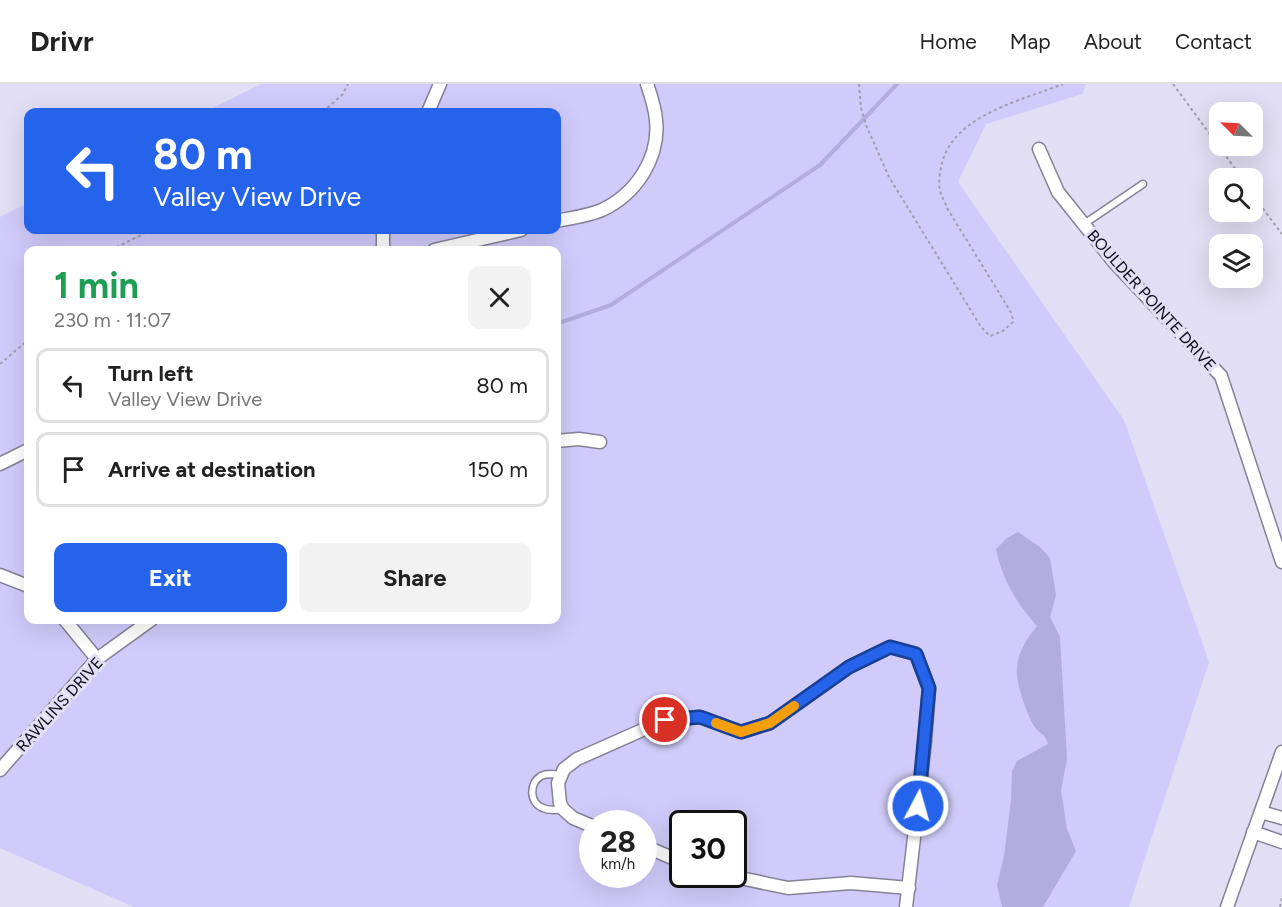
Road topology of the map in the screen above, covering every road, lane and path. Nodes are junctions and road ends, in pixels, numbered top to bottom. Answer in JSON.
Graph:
{"nodes":[{"id":1,"x":348,"y":84,"type":"edge"},
{"id":2,"x":440,"y":84,"type":"edge"},
{"id":3,"x":647,"y":84,"type":"edge"},
{"id":4,"x":859,"y":84,"type":"edge"},
{"id":5,"x":1063,"y":84,"type":"edge"},
{"id":6,"x":1173,"y":84,"type":"edge"},
{"id":7,"x":327,"y":108,"type":"edge"},
{"id":8,"x":430,"y":108,"type":"edge"},
{"id":9,"x":1040,"y":149,"type":"dead end"},
{"id":10,"x":1235,"y":168,"type":"edge"},
{"id":11,"x":1143,"y":184,"type":"dead end"},
{"id":12,"x":1263,"y":209,"type":"edge"},
{"id":13,"x":561,"y":220,"type":"edge"},
{"id":14,"x":1084,"y":224,"type":"junction"},
{"id":15,"x":143,"y":234,"type":"edge"},
{"id":16,"x":504,"y":234,"type":"edge"},
{"id":17,"x":1282,"y":234,"type":"edge"},
{"id":18,"x":119,"y":246,"type":"edge"},
{"id":19,"x":451,"y":246,"type":"edge"},
{"id":20,"x":24,"y":343,"type":"edge"},
{"id":21,"x":0,"y":364,"type":"edge"},
{"id":22,"x":561,"y":441,"type":"edge"},
{"id":23,"x":600,"y":442,"type":"dead end"},
{"id":24,"x":24,"y":452,"type":"edge"},
{"id":25,"x":0,"y":464,"type":"edge"},
{"id":26,"x":1282,"y":562,"type":"edge"},
{"id":27,"x":0,"y":575,"type":"edge"},
{"id":28,"x":24,"y":584,"type":"edge"},
{"id":29,"x":68,"y":624,"type":"edge"},
{"id":30,"x":145,"y":624,"type":"edge"},
{"id":31,"x":97,"y":659,"type":"junction"},
{"id":32,"x":1282,"y":752,"type":"edge"},
{"id":33,"x":0,"y":770,"type":"edge"},
{"id":34,"x":561,"y":775,"type":"junction"},
{"id":35,"x":563,"y":809,"type":"junction"},
{"id":36,"x":1261,"y":812,"type":"junction"},
{"id":37,"x":1282,"y":818,"type":"edge"},
{"id":38,"x":579,"y":821,"type":"edge"},
{"id":39,"x":1253,"y":832,"type":"junction"},
{"id":40,"x":1282,"y":842,"type":"edge"},
{"id":41,"x":747,"y":879,"type":"edge"},
{"id":42,"x":909,"y":888,"type":"junction"},
{"id":43,"x":1282,"y":898,"type":"edge"},
{"id":44,"x":906,"y":907,"type":"edge"},
{"id":45,"x":1227,"y":907,"type":"edge"},
{"id":46,"x":1280,"y":907,"type":"edge"}],
"edges":[{"from":1,"to":7,"type":"path"},
{"from":2,"to":8,"type":"street"},
{"from":3,"to":13,"type":"street"},
{"from":4,"to":5,"type":"path"},
{"from":6,"to":10,"type":"path"},
{"from":9,"to":14,"type":"street","name":"BOULDER POINTE DRIVE"},
{"from":11,"to":14,"type":"lane"},
{"from":12,"to":17,"type":"path"},
{"from":14,"to":26,"type":"street","name":"BOULDER POINTE DRIVE"},
{"from":15,"to":18,"type":"path"},
{"from":16,"to":19,"type":"street"},
{"from":20,"to":21,"type":"path"},
{"from":22,"to":23,"type":"street"},
{"from":24,"to":25,"type":"street"},
{"from":27,"to":28,"type":"street"},
{"from":29,"to":31,"type":"street"},
{"from":30,"to":31,"type":"street","name":"RAWLINS DRIVE"},
{"from":31,"to":33,"type":"street","name":"RAWLINS DRIVE"},
{"from":32,"to":36,"type":"street"},
{"from":34,"to":35,"type":"street"},
{"from":34,"to":35,"type":"lane"},
{"from":34,"to":42,"type":"street"},
{"from":35,"to":38,"type":"street"},
{"from":36,"to":37,"type":"street"},
{"from":36,"to":39,"type":"street"},
{"from":39,"to":40,"type":"street"},
{"from":39,"to":45,"type":"street"},
{"from":41,"to":42,"type":"street"},
{"from":42,"to":44,"type":"street"},
{"from":43,"to":46,"type":"path"}]}
